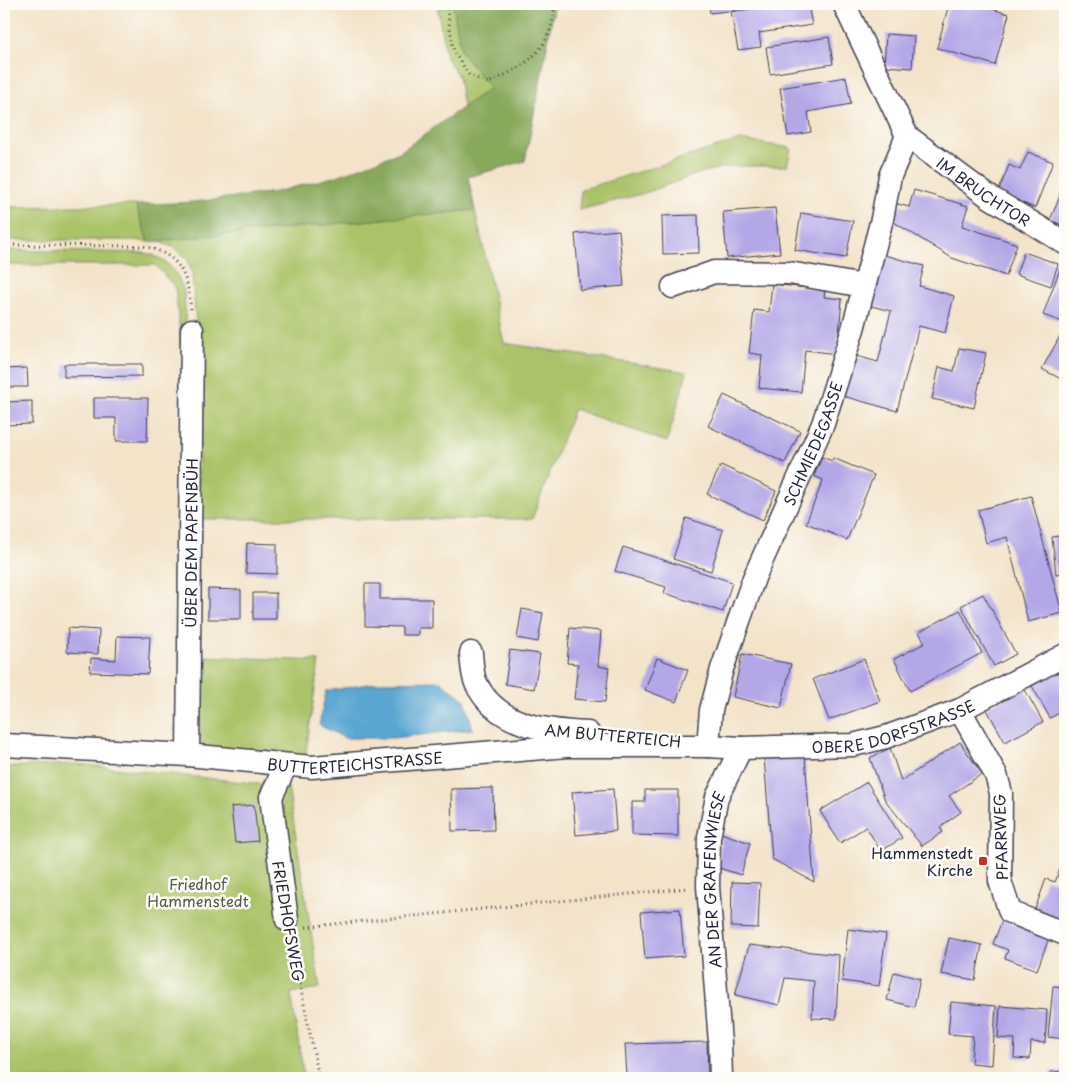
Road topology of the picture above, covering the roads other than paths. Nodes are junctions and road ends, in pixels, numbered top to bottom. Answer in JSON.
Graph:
{"nodes":[{"id":1,"x":844,"y":4,"type":"edge"},
{"id":2,"x":906,"y":136,"type":"junction"},
{"id":3,"x":1065,"y":243,"type":"edge"},
{"id":4,"x":864,"y":286,"type":"junction"},
{"id":5,"x":672,"y":287,"type":"dead end"},
{"id":6,"x":192,"y":330,"type":"road end"},
{"id":7,"x":470,"y":652,"type":"dead end"},
{"id":8,"x":1065,"y":655,"type":"edge"},
{"id":9,"x":960,"y":710,"type":"junction"},
{"id":10,"x":4,"y":745,"type":"edge"},
{"id":11,"x":708,"y":746,"type":"junction"},
{"id":12,"x":741,"y":748,"type":"junction"},
{"id":13,"x":188,"y":755,"type":"junction"},
{"id":14,"x":286,"y":765,"type":"junction"},
{"id":15,"x":287,"y":925,"type":"road end"},
{"id":16,"x":1065,"y":934,"type":"edge"},
{"id":17,"x":721,"y":1078,"type":"edge"}],
"edges":[{"from":1,"to":2,"type":"street"},
{"from":2,"to":3,"type":"street","name":"IM BRUCHTOR"},
{"from":2,"to":4,"type":"street","name":"SCHMIEDEGASSE"},
{"from":4,"to":5,"type":"street"},
{"from":4,"to":11,"type":"street","name":"SCHMIEDEGASSE"},
{"from":6,"to":13,"type":"street","name":"ÜBER DEM PAPENBÜH"},
{"from":7,"to":11,"type":"street","name":"AM BUTTERTEICH"},
{"from":8,"to":9,"type":"street","name":"OBERE DORFSTRASSE"},
{"from":9,"to":12,"type":"street","name":"OBERE DORFSTRASSE"},
{"from":9,"to":16,"type":"street","name":"PFARRWEG"},
{"from":10,"to":13,"type":"street","name":"BUTTERTEICHSTRASSE"},
{"from":11,"to":12,"type":"street","name":"OBERE DORFSTRASSE"},
{"from":11,"to":14,"type":"street","name":"BUTTERTEICHSTRASSE"},
{"from":12,"to":17,"type":"street","name":"AN DER GRAFENWIESE"},
{"from":13,"to":14,"type":"street","name":"BUTTERTEICHSTRASSE"},
{"from":14,"to":15,"type":"street","name":"FRIEDHOFSWEG"}]}
